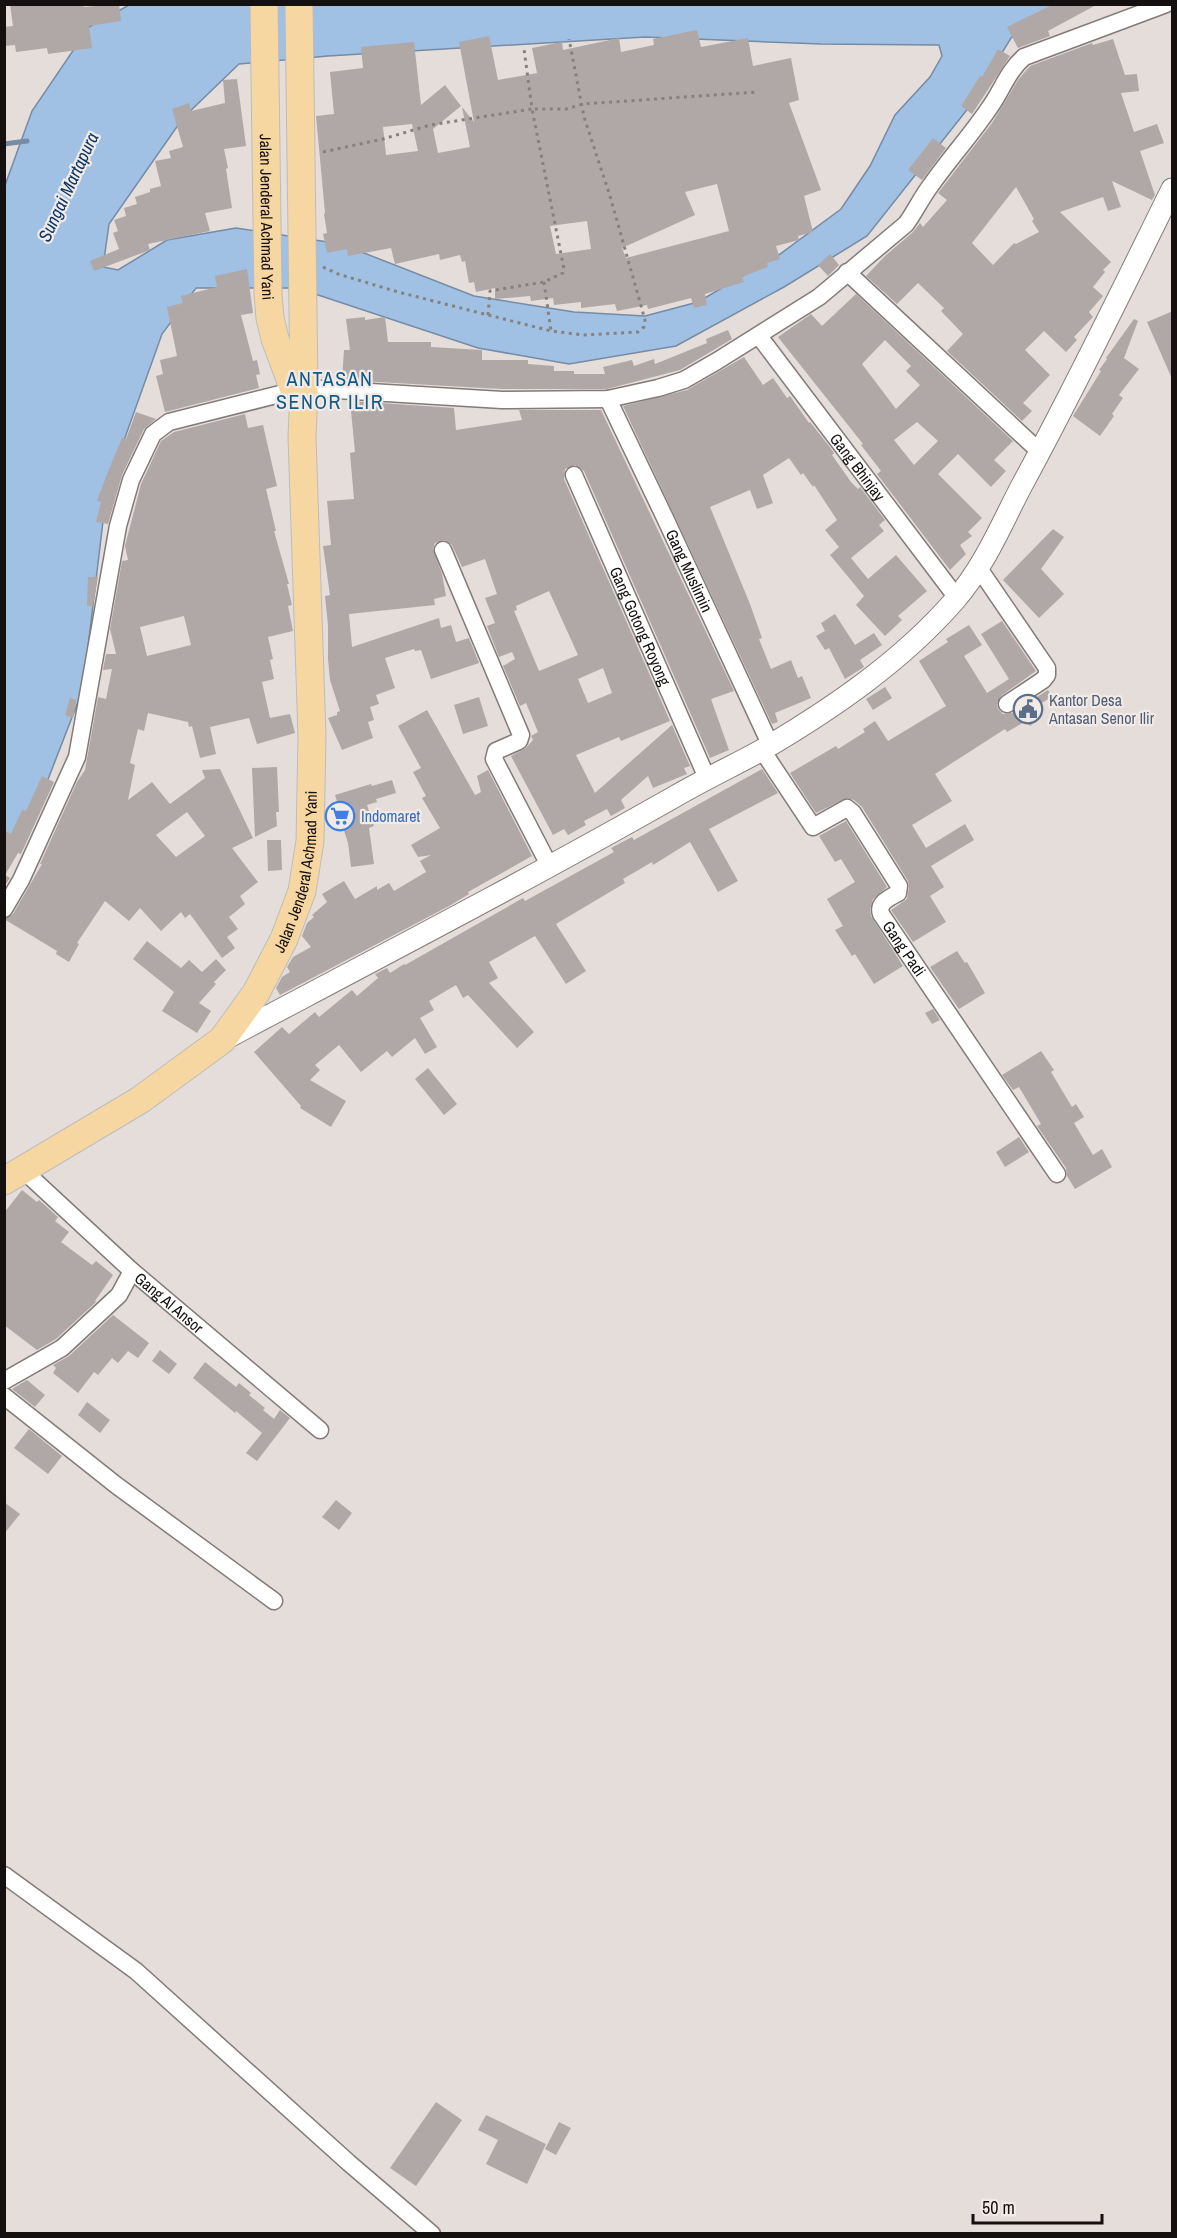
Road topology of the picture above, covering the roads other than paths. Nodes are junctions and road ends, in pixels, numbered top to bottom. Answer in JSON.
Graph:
{"nodes":[{"id":1,"x":264,"y":4,"type":"edge"},
{"id":2,"x":299,"y":4,"type":"edge"},
{"id":3,"x":1166,"y":4,"type":"edge"},
{"id":4,"x":1173,"y":189,"type":"edge"},
{"id":5,"x":848,"y":272,"type":"junction"},
{"id":6,"x":759,"y":336,"type":"junction"},
{"id":7,"x":299,"y":388,"type":"junction"},
{"id":8,"x":608,"y":399,"type":"junction"},
{"id":9,"x":1040,"y":452,"type":"junction"},
{"id":10,"x":574,"y":475,"type":"dead end"},
{"id":11,"x":443,"y":550,"type":"dead end"},
{"id":12,"x":978,"y":567,"type":"junction"},
{"id":13,"x":957,"y":598,"type":"junction"},
{"id":14,"x":1007,"y":704,"type":"dead end"},
{"id":15,"x":766,"y":747,"type":"junction"},
{"id":16,"x":707,"y":778,"type":"junction"},
{"id":17,"x":550,"y":867,"type":"junction"},
{"id":18,"x":4,"y":909,"type":"edge"},
{"id":19,"x":222,"y":1040,"type":"junction"},
{"id":20,"x":1057,"y":1174,"type":"dead end"},
{"id":21,"x":14,"y":1176,"type":"edge"},
{"id":22,"x":132,"y":1270,"type":"junction"},
{"id":23,"x":4,"y":1381,"type":"edge"},
{"id":24,"x":4,"y":1396,"type":"edge"},
{"id":25,"x":320,"y":1430,"type":"dead end"},
{"id":26,"x":274,"y":1601,"type":"dead end"},
{"id":27,"x":4,"y":1875,"type":"edge"},
{"id":28,"x":432,"y":2234,"type":"edge"}],
"edges":[{"from":1,"to":7,"type":"highway","name":"Jalan Jenderal Achmad Yani"},
{"from":2,"to":7,"type":"highway","name":"Jalan Jenderal Achmad Yani"},
{"from":3,"to":5,"type":"street"},
{"from":4,"to":9,"type":"street"},
{"from":5,"to":6,"type":"street"},
{"from":5,"to":9,"type":"street"},
{"from":6,"to":8,"type":"street"},
{"from":6,"to":13,"type":"street","name":"Gang Bhinjay"},
{"from":7,"to":8,"type":"street"},
{"from":7,"to":18,"type":"street"},
{"from":7,"to":19,"type":"highway","name":"Jalan Jenderal Achmad Yani"},
{"from":8,"to":15,"type":"street","name":"Gang Muslimin"},
{"from":9,"to":12,"type":"street"},
{"from":10,"to":16,"type":"street","name":"Gang Gotong Royong"},
{"from":11,"to":17,"type":"street"},
{"from":12,"to":13,"type":"street"},
{"from":12,"to":14,"type":"street"},
{"from":13,"to":15,"type":"street"},
{"from":15,"to":16,"type":"street"},
{"from":15,"to":20,"type":"street","name":"Gang Padi"},
{"from":16,"to":17,"type":"street"},
{"from":17,"to":19,"type":"street"},
{"from":19,"to":21,"type":"highway","name":"Jalan Jenderal Achmad Yani"},
{"from":21,"to":22,"type":"street","name":"Gang Al Ansor"},
{"from":22,"to":23,"type":"street"},
{"from":22,"to":25,"type":"street","name":"Gang Al Ansor"},
{"from":24,"to":26,"type":"street"},
{"from":27,"to":28,"type":"street"}]}
